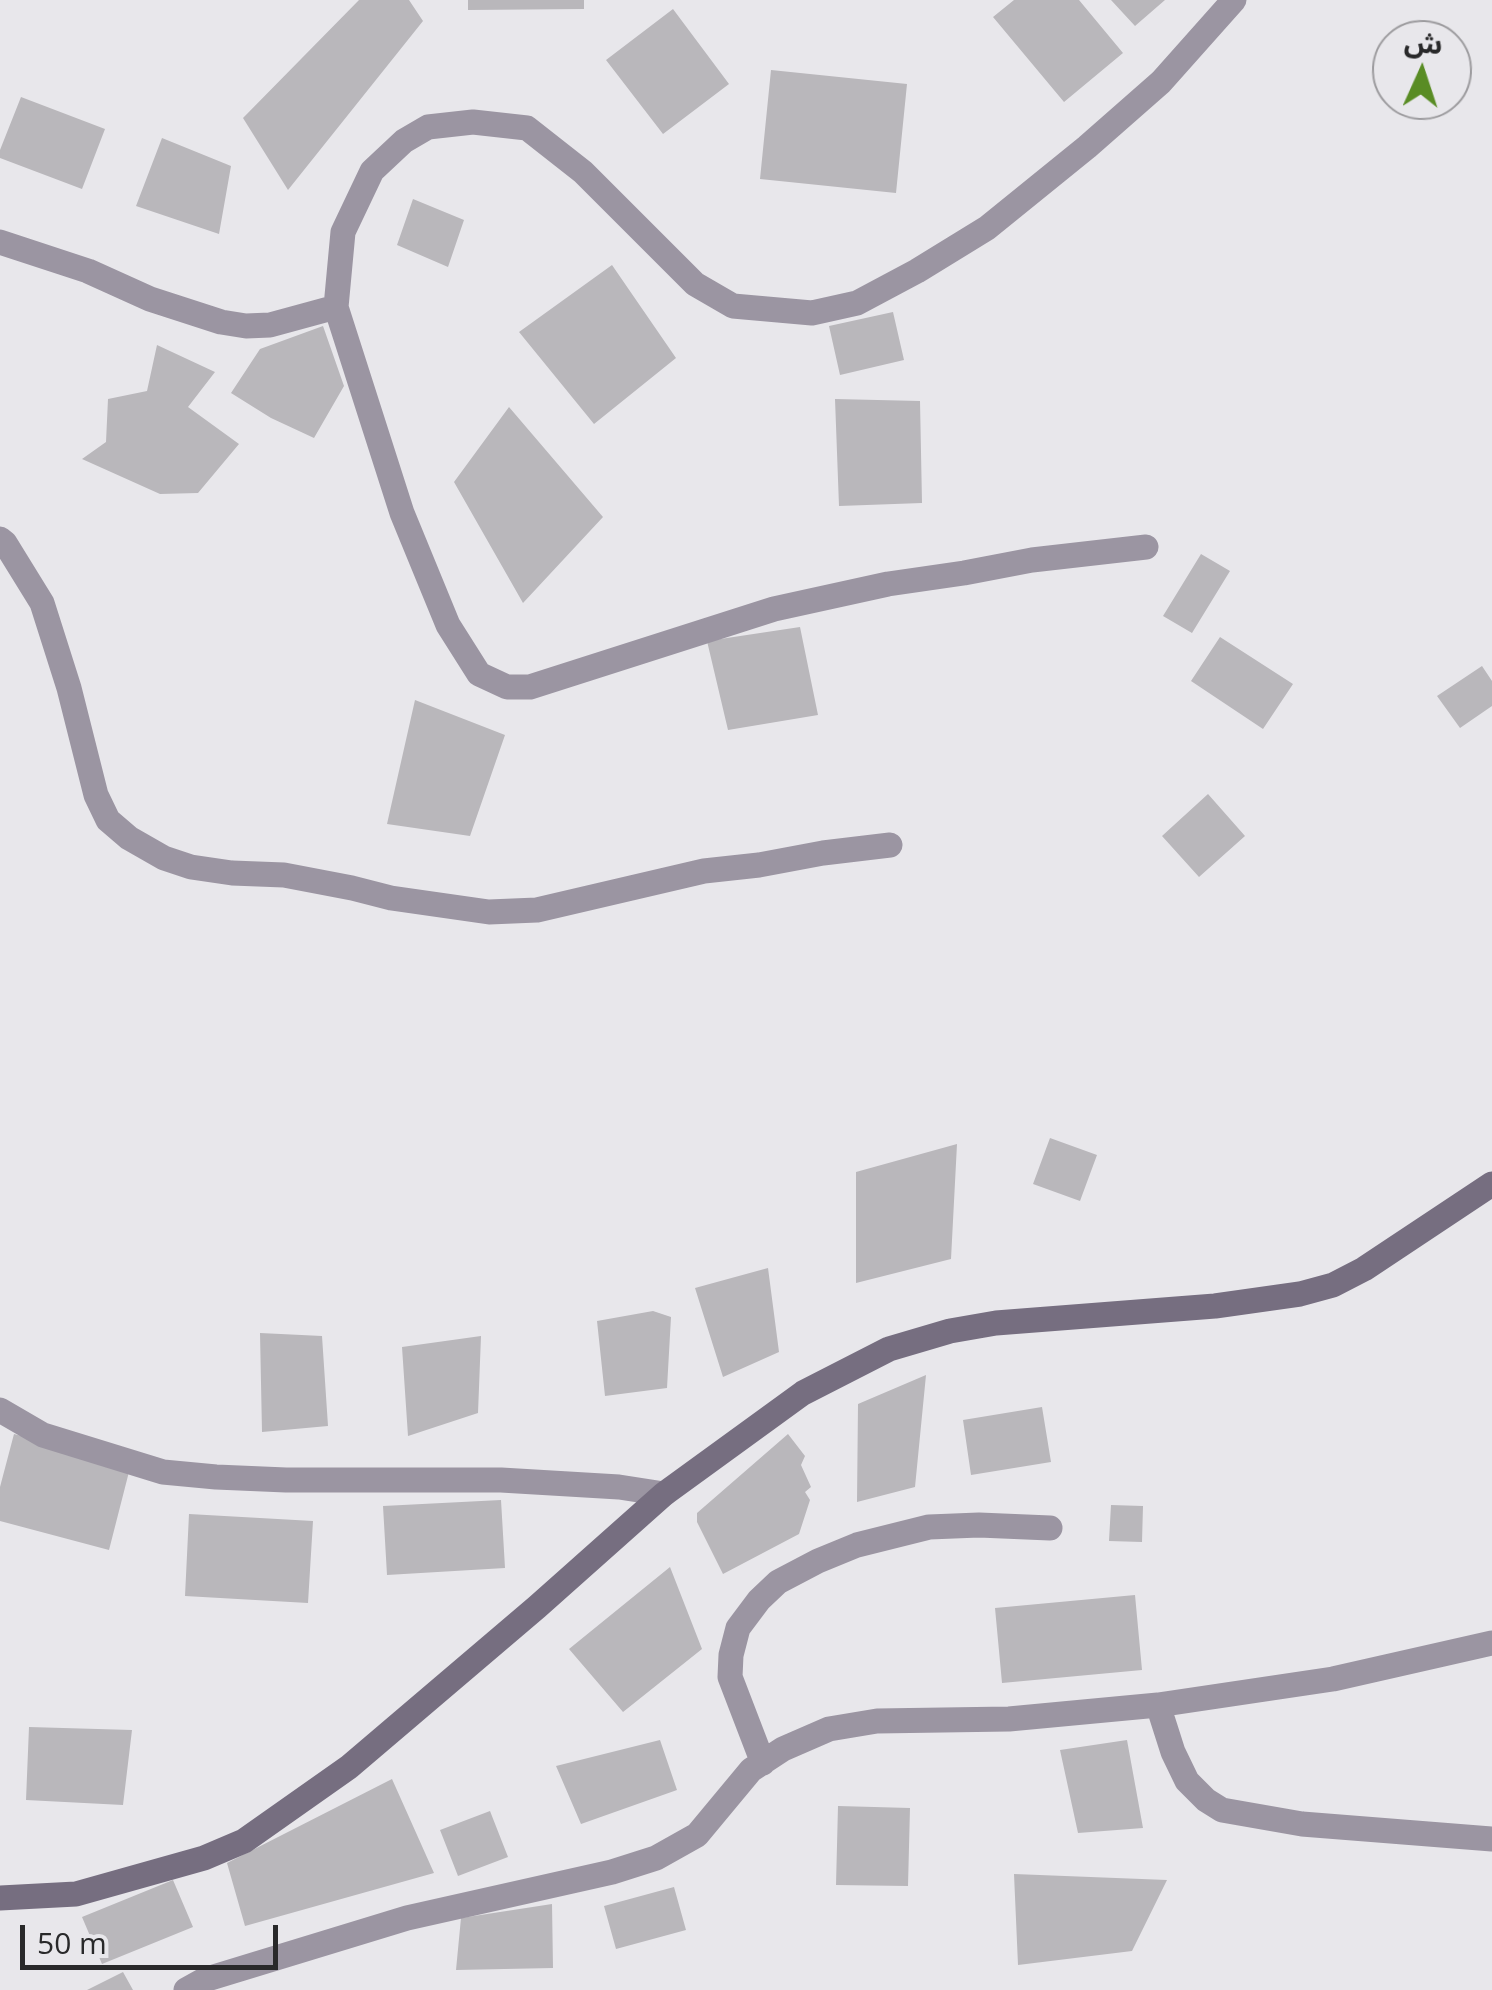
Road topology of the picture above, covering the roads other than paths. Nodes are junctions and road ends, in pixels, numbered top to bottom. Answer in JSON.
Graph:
{"nodes":[{"id":1,"x":1234,"y":0,"type":"edge"},
{"id":2,"x":0,"y":242,"type":"edge"},
{"id":3,"x":336,"y":307,"type":"junction"},
{"id":4,"x":0,"y":540,"type":"edge"},
{"id":5,"x":1146,"y":547,"type":"dead end"},
{"id":6,"x":890,"y":846,"type":"dead end"},
{"id":7,"x":1492,"y":1184,"type":"edge"},
{"id":8,"x":0,"y":1410,"type":"edge"},
{"id":9,"x":664,"y":1494,"type":"junction"},
{"id":10,"x":1050,"y":1528,"type":"dead end"},
{"id":11,"x":1492,"y":1643,"type":"edge"},
{"id":12,"x":1158,"y":1705,"type":"junction"},
{"id":13,"x":763,"y":1763,"type":"junction"},
{"id":14,"x":1492,"y":1839,"type":"edge"},
{"id":15,"x":0,"y":1898,"type":"edge"},
{"id":16,"x":186,"y":1990,"type":"edge"}],
"edges":[{"from":1,"to":3,"type":"street"},
{"from":2,"to":3,"type":"street"},
{"from":3,"to":5,"type":"street"},
{"from":4,"to":6,"type":"street"},
{"from":7,"to":9,"type":"street"},
{"from":8,"to":9,"type":"street"},
{"from":9,"to":15,"type":"street"},
{"from":10,"to":13,"type":"street"},
{"from":11,"to":12,"type":"street"},
{"from":12,"to":13,"type":"street"},
{"from":12,"to":14,"type":"street"},
{"from":13,"to":16,"type":"street"}]}
